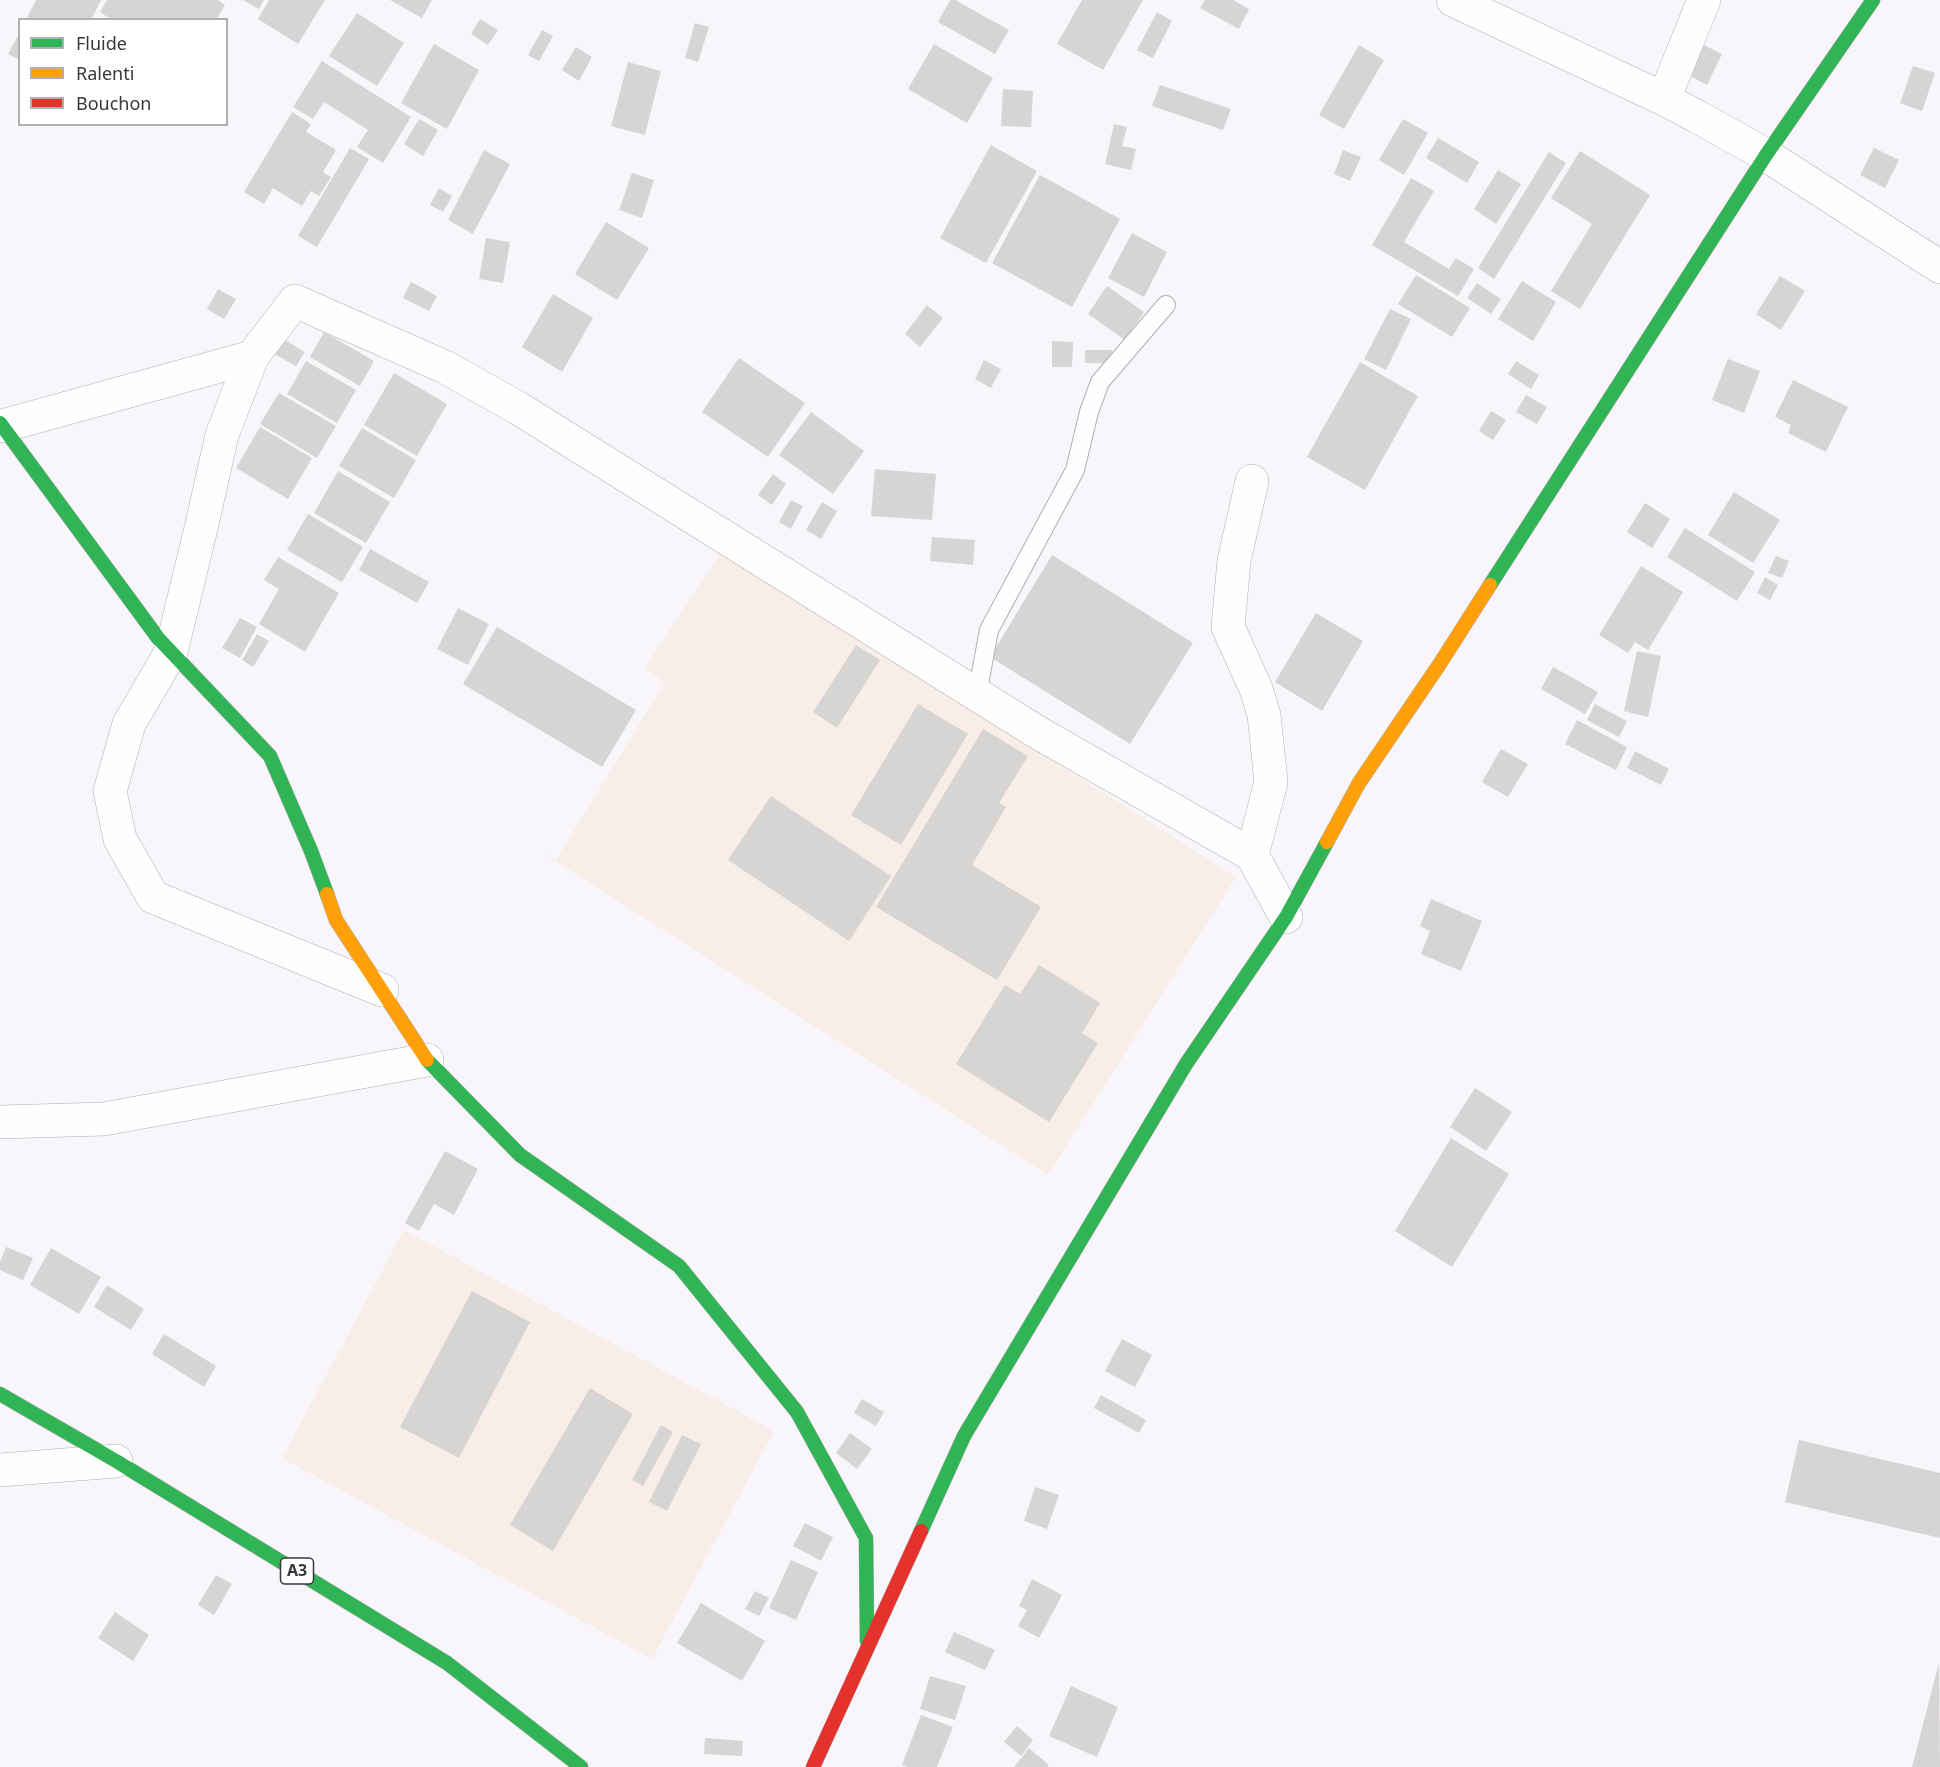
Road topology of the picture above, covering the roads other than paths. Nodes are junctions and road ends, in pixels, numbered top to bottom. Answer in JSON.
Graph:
{"nodes":[{"id":1,"x":1453,"y":0,"type":"edge"},
{"id":2,"x":1704,"y":0,"type":"edge"},
{"id":3,"x":1873,"y":0,"type":"edge"},
{"id":4,"x":1664,"y":99,"type":"junction"},
{"id":5,"x":1766,"y":154,"type":"junction"},
{"id":6,"x":1940,"y":267,"type":"edge"},
{"id":7,"x":1166,"y":305,"type":"dead end"},
{"id":8,"x":252,"y":357,"type":"junction"},
{"id":9,"x":1,"y":424,"type":"edge"},
{"id":10,"x":1252,"y":481,"type":"dead end"},
{"id":11,"x":171,"y":652,"type":"junction"},
{"id":12,"x":977,"y":695,"type":"junction"},
{"id":13,"x":1252,"y":855,"type":"junction"},
{"id":14,"x":1286,"y":917,"type":"junction"},
{"id":15,"x":382,"y":990,"type":"junction"},
{"id":16,"x":427,"y":1060,"type":"junction"},
{"id":17,"x":0,"y":1122,"type":"edge"},
{"id":18,"x":0,"y":1394,"type":"edge"},
{"id":19,"x":116,"y":1461,"type":"junction"},
{"id":20,"x":0,"y":1470,"type":"edge"},
{"id":21,"x":867,"y":1651,"type":"junction"},
{"id":22,"x":581,"y":1767,"type":"edge"},
{"id":23,"x":813,"y":1767,"type":"edge"}],
"edges":[{"from":1,"to":4,"type":"street"},
{"from":2,"to":4,"type":"street"},
{"from":3,"to":5,"type":"main road"},
{"from":4,"to":5,"type":"street"},
{"from":5,"to":6,"type":"street"},
{"from":5,"to":14,"type":"main road"},
{"from":7,"to":12,"type":"lane"},
{"from":8,"to":9,"type":"street"},
{"from":8,"to":11,"type":"street"},
{"from":8,"to":12,"type":"street"},
{"from":9,"to":11,"type":"main road"},
{"from":10,"to":13,"type":"street"},
{"from":11,"to":15,"type":"main road"},
{"from":11,"to":15,"type":"street"},
{"from":12,"to":13,"type":"street"},
{"from":13,"to":14,"type":"street"},
{"from":14,"to":21,"type":"main road"},
{"from":15,"to":16,"type":"main road"},
{"from":16,"to":17,"type":"street"},
{"from":16,"to":21,"type":"main road"},
{"from":18,"to":19,"type":"main road","number":"A3"},
{"from":19,"to":20,"type":"street"},
{"from":19,"to":22,"type":"main road","number":"A3"},
{"from":21,"to":23,"type":"main road"}]}
